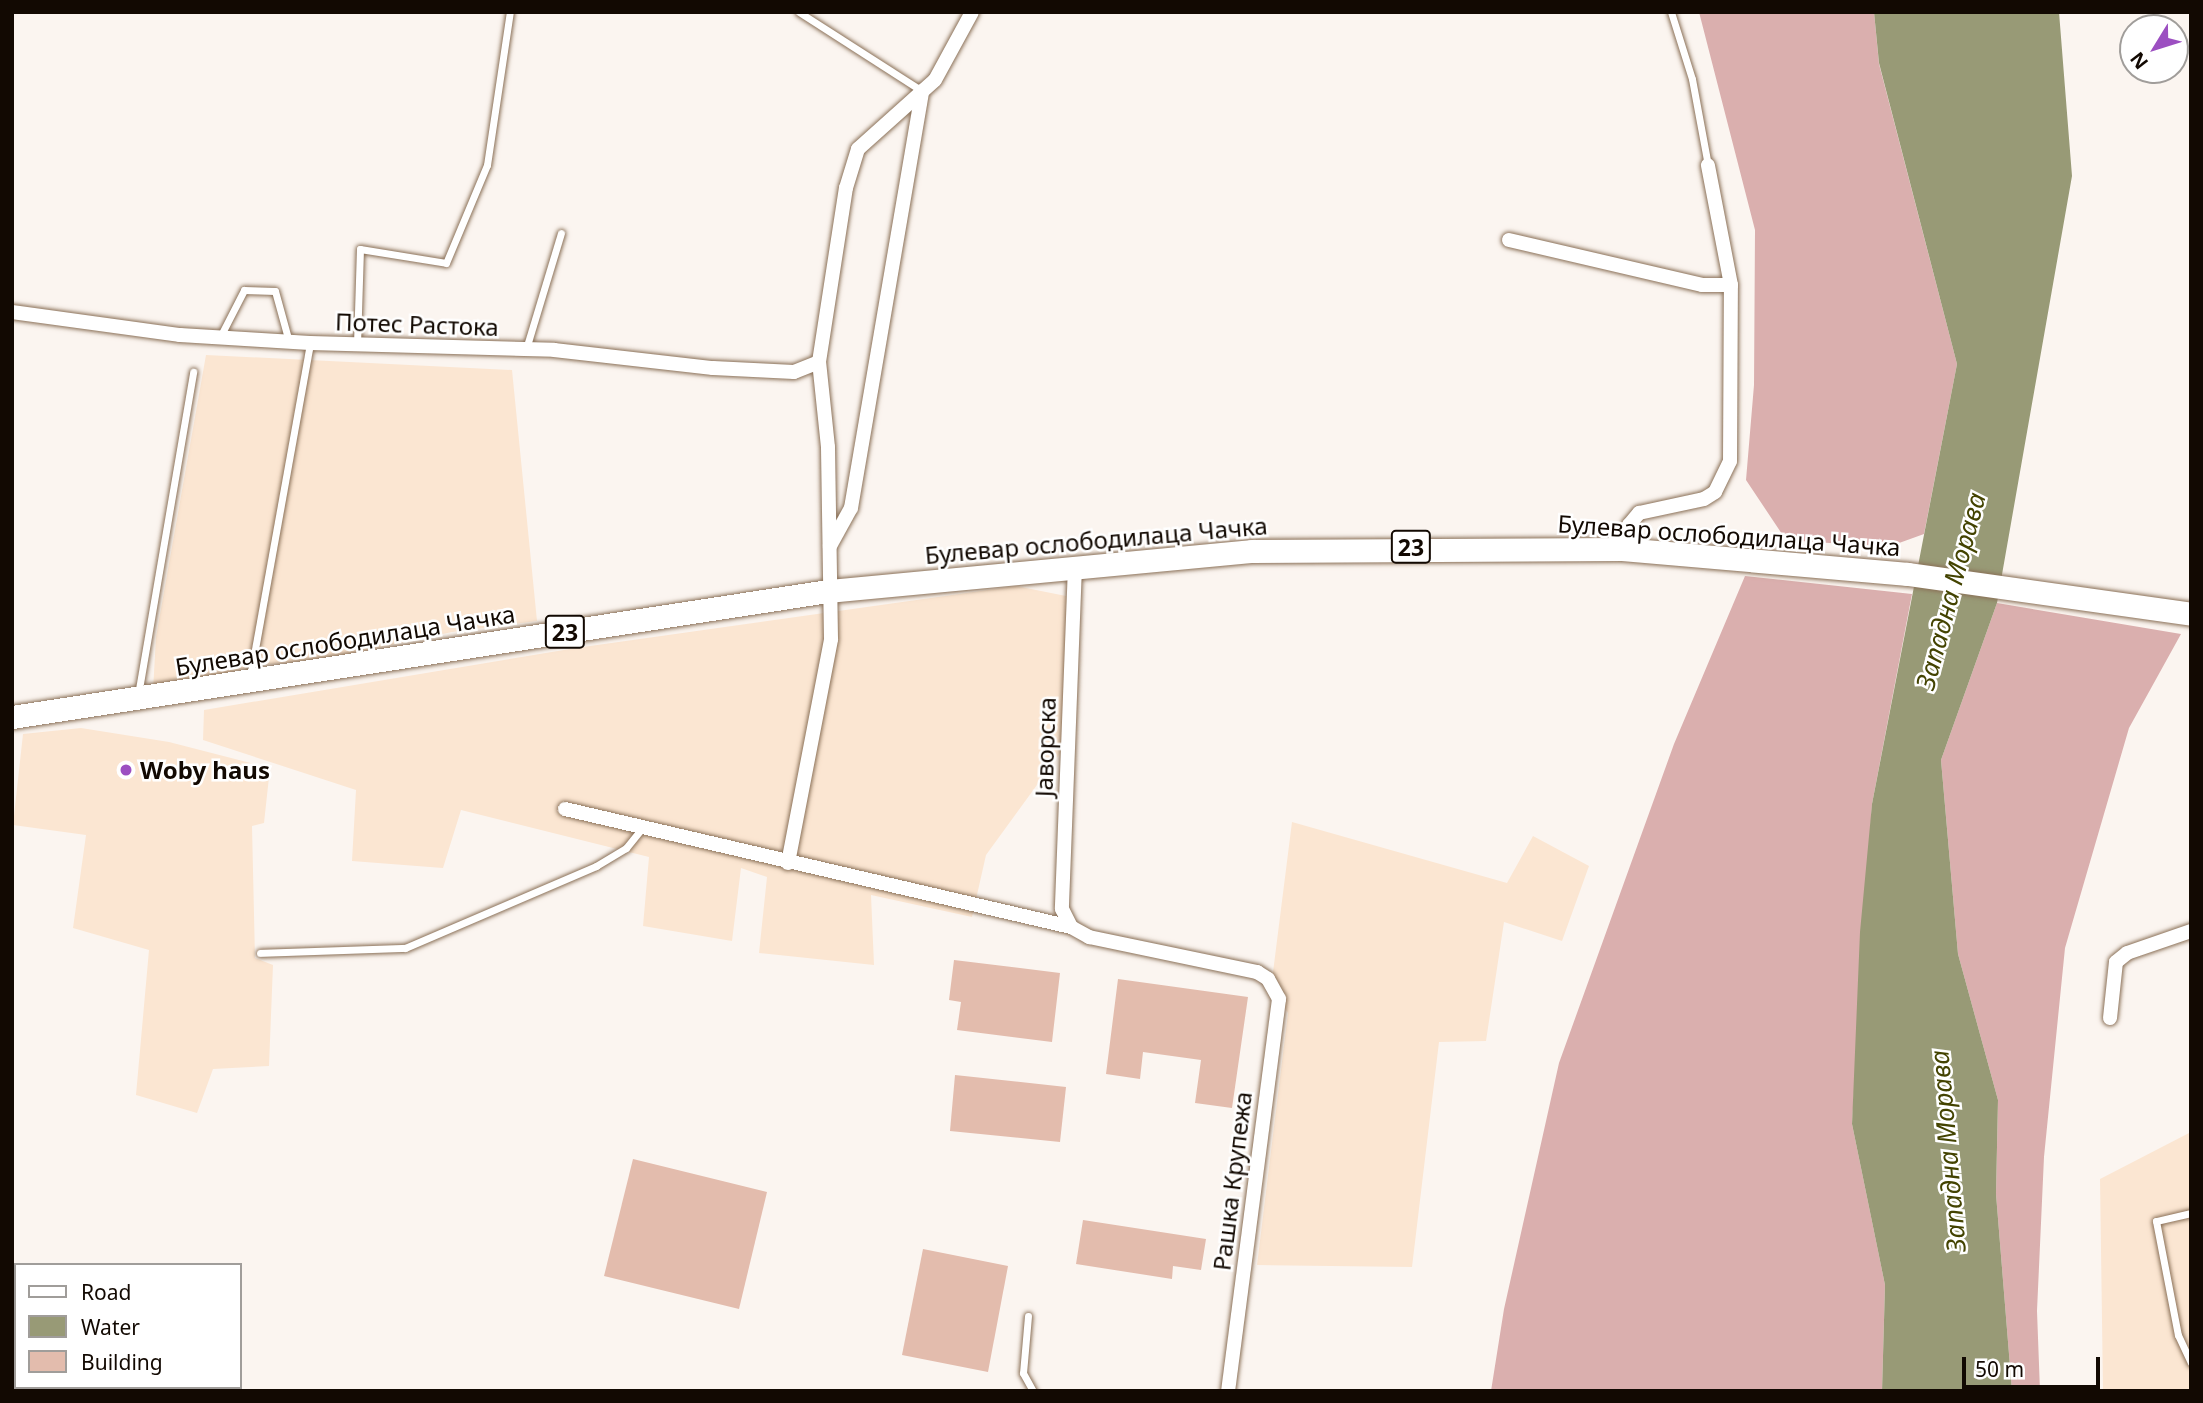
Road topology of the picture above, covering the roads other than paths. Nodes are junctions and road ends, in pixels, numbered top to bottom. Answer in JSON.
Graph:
{"nodes":[{"id":1,"x":510,"y":12,"type":"edge"},
{"id":2,"x":799,"y":12,"type":"edge"},
{"id":3,"x":972,"y":12,"type":"edge"},
{"id":4,"x":1671,"y":12,"type":"edge"},
{"id":5,"x":922,"y":91,"type":"junction"},
{"id":6,"x":1708,"y":165,"type":"joint"},
{"id":7,"x":561,"y":233,"type":"dead end"},
{"id":8,"x":1509,"y":240,"type":"dead end"},
{"id":9,"x":1731,"y":285,"type":"junction"},
{"id":10,"x":12,"y":312,"type":"edge"},
{"id":11,"x":220,"y":337,"type":"junction"},
{"id":12,"x":289,"y":342,"type":"junction"},
{"id":13,"x":310,"y":343,"type":"junction"},
{"id":14,"x":357,"y":345,"type":"junction"},
{"id":15,"x":526,"y":349,"type":"junction"},
{"id":16,"x":819,"y":362,"type":"junction"},
{"id":17,"x":193,"y":372,"type":"dead end"},
{"id":18,"x":830,"y":547,"type":"junction"},
{"id":19,"x":1622,"y":549,"type":"junction"},
{"id":20,"x":1075,"y":566,"type":"junction"},
{"id":21,"x":828,"y":592,"type":"junction"},
{"id":22,"x":2191,"y":614,"type":"edge"},
{"id":23,"x":249,"y":682,"type":"junction"},
{"id":24,"x":137,"y":699,"type":"junction"},
{"id":25,"x":12,"y":718,"type":"edge"},
{"id":26,"x":565,"y":810,"type":"dead end"},
{"id":27,"x":642,"y":828,"type":"junction"},
{"id":28,"x":788,"y":863,"type":"junction"},
{"id":29,"x":1071,"y":927,"type":"junction"},
{"id":30,"x":2191,"y":931,"type":"edge"},
{"id":31,"x":260,"y":953,"type":"dead end"},
{"id":32,"x":2110,"y":1018,"type":"dead end"},
{"id":33,"x":2191,"y":1213,"type":"edge"},
{"id":34,"x":1028,"y":1316,"type":"dead end"},
{"id":35,"x":2191,"y":1363,"type":"edge"},
{"id":36,"x":1033,"y":1391,"type":"edge"},
{"id":37,"x":1228,"y":1391,"type":"edge"}],
"edges":[{"from":1,"to":14,"type":"lane"},
{"from":2,"to":5,"type":"lane"},
{"from":3,"to":5,"type":"street"},
{"from":4,"to":6,"type":"lane"},
{"from":5,"to":16,"type":"street"},
{"from":5,"to":18,"type":"street"},
{"from":6,"to":9,"type":"street"},
{"from":7,"to":15,"type":"lane"},
{"from":8,"to":9,"type":"street"},
{"from":9,"to":19,"type":"street"},
{"from":10,"to":11,"type":"street","name":"Потес Растока"},
{"from":11,"to":12,"type":"street","name":"Потес Растока"},
{"from":11,"to":12,"type":"lane"},
{"from":12,"to":13,"type":"street","name":"Потес Растока"},
{"from":13,"to":14,"type":"street","name":"Потес Растока"},
{"from":13,"to":23,"type":"lane"},
{"from":14,"to":15,"type":"street","name":"Потес Растока"},
{"from":15,"to":16,"type":"street","name":"Потес Растока"},
{"from":16,"to":18,"type":"street"},
{"from":17,"to":24,"type":"lane"},
{"from":18,"to":21,"type":"street"},
{"from":19,"to":20,"type":"main road","name":"Булевар ослободилаца Чачка","number":"23"},
{"from":19,"to":22,"type":"main road","name":"Булевар ослободилаца Чачка","number":"23"},
{"from":20,"to":21,"type":"main road","name":"Булевар ослободилаца Чачка","number":"23"},
{"from":20,"to":29,"type":"street","name":"Јаворска"},
{"from":21,"to":23,"type":"main road","name":"Булевар ослободилаца Чачка","number":"23"},
{"from":21,"to":28,"type":"street"},
{"from":23,"to":24,"type":"main road","name":"Булевар ослободилаца Чачка","number":"23"},
{"from":24,"to":25,"type":"main road","name":"Булевар ослободилаца Чачка","number":"23"},
{"from":26,"to":27,"type":"street"},
{"from":27,"to":28,"type":"street"},
{"from":27,"to":31,"type":"lane"},
{"from":28,"to":29,"type":"street"},
{"from":29,"to":37,"type":"street","name":"Рашка Крупежа"},
{"from":30,"to":32,"type":"street"},
{"from":33,"to":35,"type":"lane"},
{"from":34,"to":36,"type":"lane"}]}
